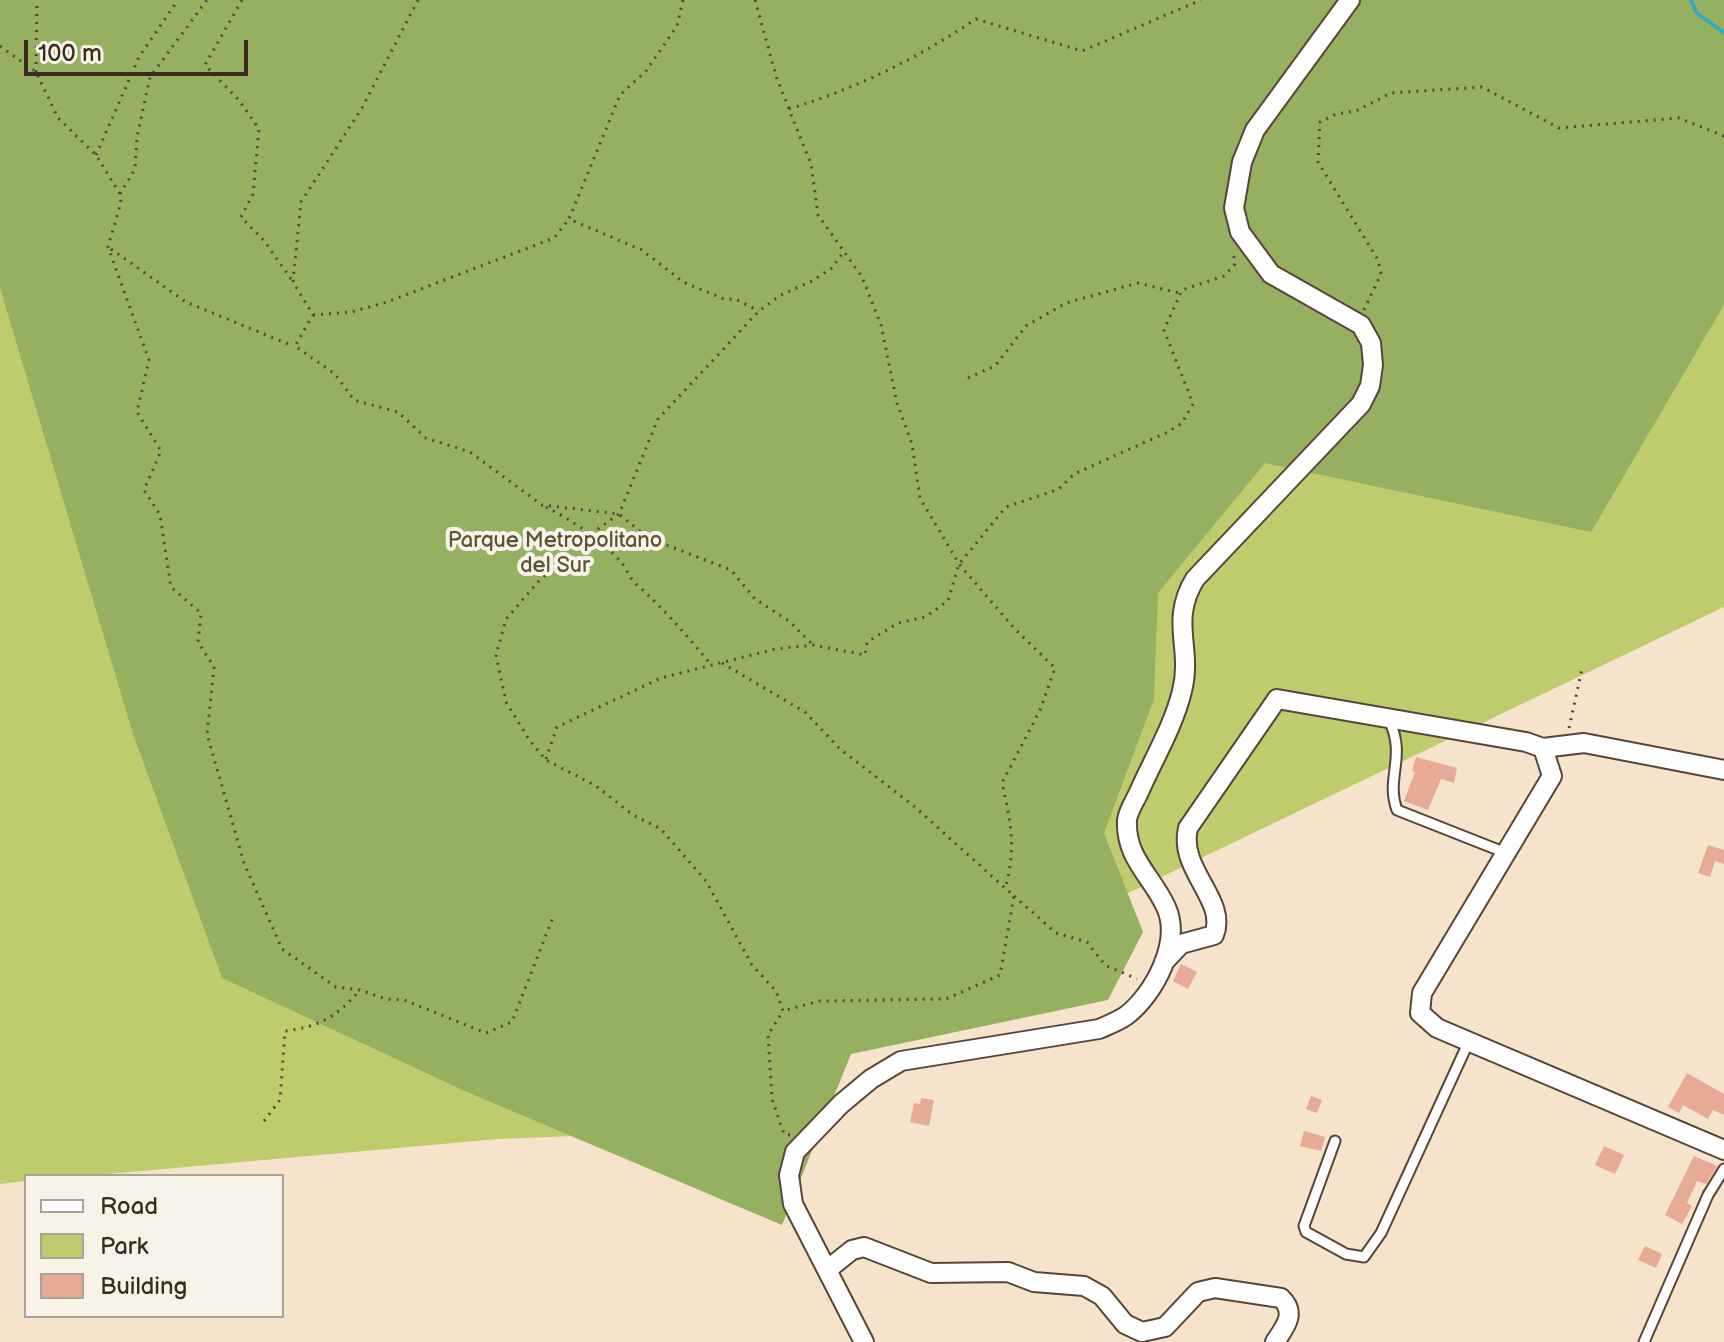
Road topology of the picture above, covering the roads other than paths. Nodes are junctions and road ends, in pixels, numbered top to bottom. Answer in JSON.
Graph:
{"nodes":[{"id":1,"x":1350,"y":0,"type":"edge"},
{"id":2,"x":1387,"y":717,"type":"junction"},
{"id":3,"x":1552,"y":747,"type":"junction"},
{"id":4,"x":1724,"y":770,"type":"edge"},
{"id":5,"x":1506,"y":853,"type":"junction"},
{"id":6,"x":1164,"y":962,"type":"junction"},
{"id":7,"x":1469,"y":1041,"type":"junction"},
{"id":8,"x":1335,"y":1141,"type":"dead end"},
{"id":9,"x":1724,"y":1150,"type":"edge"},
{"id":10,"x":1724,"y":1169,"type":"edge"},
{"id":11,"x":827,"y":1270,"type":"junction"},
{"id":12,"x":864,"y":1342,"type":"edge"},
{"id":13,"x":1275,"y":1342,"type":"edge"},
{"id":14,"x":1644,"y":1342,"type":"edge"}],
"edges":[{"from":1,"to":6,"type":"street"},
{"from":2,"to":3,"type":"street"},
{"from":2,"to":5,"type":"lane"},
{"from":2,"to":6,"type":"street"},
{"from":3,"to":4,"type":"street"},
{"from":3,"to":5,"type":"street"},
{"from":5,"to":7,"type":"street"},
{"from":6,"to":11,"type":"street"},
{"from":7,"to":8,"type":"lane"},
{"from":7,"to":9,"type":"street"},
{"from":10,"to":14,"type":"lane"},
{"from":11,"to":12,"type":"street"},
{"from":11,"to":13,"type":"street"}]}
